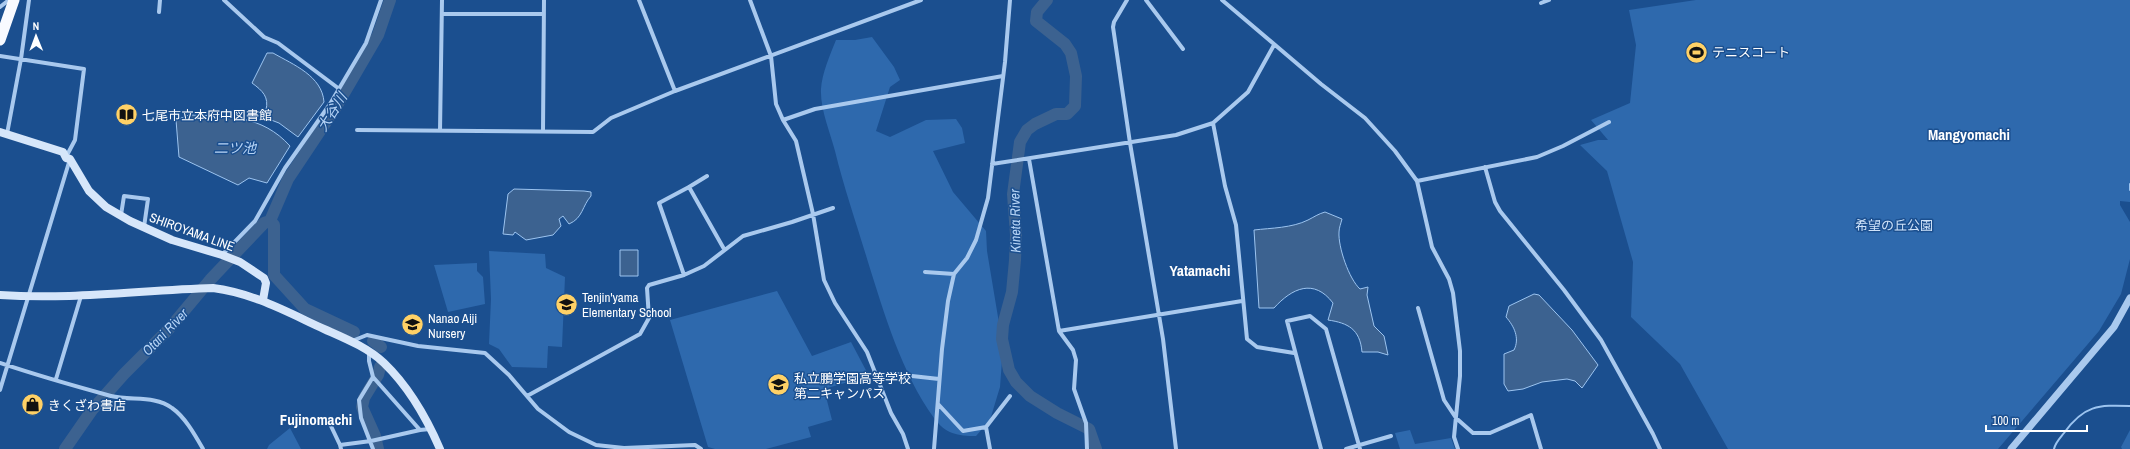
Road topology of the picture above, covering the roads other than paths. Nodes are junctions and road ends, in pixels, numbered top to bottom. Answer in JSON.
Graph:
{"nodes":[{"id":1,"x":10,"y":0,"type":"edge"},
{"id":2,"x":14,"y":0,"type":"edge"},
{"id":3,"x":29,"y":0,"type":"edge"},
{"id":4,"x":160,"y":0,"type":"edge"},
{"id":5,"x":224,"y":0,"type":"edge"},
{"id":6,"x":381,"y":0,"type":"edge"},
{"id":7,"x":442,"y":0,"type":"edge"},
{"id":8,"x":544,"y":0,"type":"edge"},
{"id":9,"x":639,"y":0,"type":"edge"},
{"id":10,"x":751,"y":0,"type":"edge"},
{"id":11,"x":921,"y":0,"type":"edge"},
{"id":12,"x":1010,"y":0,"type":"edge"},
{"id":13,"x":1127,"y":0,"type":"edge"},
{"id":14,"x":1146,"y":0,"type":"edge"},
{"id":15,"x":1222,"y":0,"type":"edge"},
{"id":16,"x":1549,"y":0,"type":"edge"},
{"id":17,"x":1541,"y":3,"type":"dead end"},
{"id":18,"x":0,"y":7,"type":"edge"},
{"id":19,"x":159,"y":12,"type":"dead end"},
{"id":20,"x":442,"y":14,"type":"junction"},
{"id":21,"x":544,"y":14,"type":"junction"},
{"id":22,"x":0,"y":40,"type":"edge"},
{"id":23,"x":1274,"y":45,"type":"junction"},
{"id":24,"x":1182,"y":49,"type":"dead end"},
{"id":25,"x":0,"y":56,"type":"edge"},
{"id":26,"x":771,"y":56,"type":"junction"},
{"id":27,"x":21,"y":59,"type":"junction"},
{"id":28,"x":1003,"y":76,"type":"junction"},
{"id":29,"x":338,"y":88,"type":"junction"},
{"id":30,"x":675,"y":90,"type":"junction"},
{"id":31,"x":783,"y":120,"type":"junction"},
{"id":32,"x":1609,"y":122,"type":"dead end"},
{"id":33,"x":1212,"y":123,"type":"junction"},
{"id":34,"x":356,"y":130,"type":"dead end"},
{"id":35,"x":440,"y":131,"type":"junction"},
{"id":36,"x":544,"y":131,"type":"junction"},
{"id":37,"x":3,"y":133,"type":"edge"},
{"id":38,"x":1130,"y":143,"type":"junction"},
{"id":39,"x":1029,"y":158,"type":"junction"},
{"id":40,"x":68,"y":159,"type":"junction"},
{"id":41,"x":992,"y":164,"type":"junction"},
{"id":42,"x":1485,"y":167,"type":"junction"},
{"id":43,"x":707,"y":176,"type":"dead end"},
{"id":44,"x":1417,"y":181,"type":"junction"},
{"id":45,"x":689,"y":187,"type":"junction"},
{"id":46,"x":833,"y":208,"type":"dead end"},
{"id":47,"x":813,"y":214,"type":"junction"},
{"id":48,"x":121,"y":216,"type":"junction"},
{"id":49,"x":144,"y":227,"type":"junction"},
{"id":50,"x":724,"y":249,"type":"junction"},
{"id":51,"x":224,"y":256,"type":"junction"},
{"id":52,"x":925,"y":272,"type":"dead end"},
{"id":53,"x":954,"y":274,"type":"junction"},
{"id":54,"x":684,"y":275,"type":"junction"},
{"id":55,"x":0,"y":295,"type":"edge"},
{"id":56,"x":81,"y":296,"type":"junction"},
{"id":57,"x":29,"y":297,"type":"junction"},
{"id":58,"x":2130,"y":298,"type":"edge"},
{"id":59,"x":263,"y":300,"type":"junction"},
{"id":60,"x":1242,"y":301,"type":"junction"},
{"id":61,"x":1418,"y":308,"type":"dead end"},
{"id":62,"x":1158,"y":315,"type":"junction"},
{"id":63,"x":1059,"y":331,"type":"junction"},
{"id":64,"x":351,"y":342,"type":"junction"},
{"id":65,"x":369,"y":352,"type":"junction"},
{"id":66,"x":1294,"y":353,"type":"junction"},
{"id":67,"x":0,"y":362,"type":"edge"},
{"id":68,"x":8,"y":365,"type":"junction"},
{"id":69,"x":373,"y":377,"type":"junction"},
{"id":70,"x":56,"y":379,"type":"junction"},
{"id":71,"x":939,"y":379,"type":"junction"},
{"id":72,"x":878,"y":380,"type":"junction"},
{"id":73,"x":0,"y":390,"type":"edge"},
{"id":74,"x":528,"y":396,"type":"junction"},
{"id":75,"x":1010,"y":396,"type":"dead end"},
{"id":76,"x":938,"y":404,"type":"junction"},
{"id":77,"x":1456,"y":418,"type":"junction"},
{"id":78,"x":330,"y":424,"type":"dead end"},
{"id":79,"x":986,"y":427,"type":"junction"},
{"id":80,"x":430,"y":429,"type":"junction"},
{"id":81,"x":420,"y":430,"type":"junction"},
{"id":82,"x":1391,"y":436,"type":"dead end"},
{"id":83,"x":371,"y":441,"type":"junction"},
{"id":84,"x":340,"y":447,"type":"edge"},
{"id":85,"x":1359,"y":447,"type":"edge"},
{"id":86,"x":203,"y":449,"type":"edge"},
{"id":87,"x":373,"y":449,"type":"edge"},
{"id":88,"x":440,"y":449,"type":"edge"},
{"id":89,"x":701,"y":449,"type":"edge"},
{"id":90,"x":908,"y":449,"type":"edge"},
{"id":91,"x":934,"y":449,"type":"edge"},
{"id":92,"x":990,"y":449,"type":"edge"},
{"id":93,"x":1087,"y":449,"type":"edge"},
{"id":94,"x":1176,"y":449,"type":"edge"},
{"id":95,"x":1321,"y":449,"type":"edge"},
{"id":96,"x":1346,"y":449,"type":"edge"},
{"id":97,"x":1458,"y":449,"type":"edge"},
{"id":98,"x":1541,"y":449,"type":"edge"},
{"id":99,"x":1660,"y":449,"type":"edge"},
{"id":100,"x":2011,"y":449,"type":"edge"}],
"edges":[{"from":1,"to":18,"type":"street"},
{"from":2,"to":22,"type":"highway"},
{"from":3,"to":27,"type":"street"},
{"from":4,"to":19,"type":"street"},
{"from":5,"to":29,"type":"street"},
{"from":6,"to":29,"type":"street"},
{"from":7,"to":20,"type":"street"},
{"from":8,"to":21,"type":"street"},
{"from":9,"to":30,"type":"street"},
{"from":10,"to":26,"type":"street"},
{"from":11,"to":26,"type":"street"},
{"from":12,"to":28,"type":"street"},
{"from":13,"to":38,"type":"street"},
{"from":14,"to":24,"type":"street"},
{"from":15,"to":23,"type":"street"},
{"from":16,"to":17,"type":"street"},
{"from":20,"to":21,"type":"street"},
{"from":20,"to":35,"type":"street"},
{"from":21,"to":36,"type":"street"},
{"from":23,"to":33,"type":"street"},
{"from":23,"to":44,"type":"street"},
{"from":25,"to":27,"type":"street"},
{"from":26,"to":30,"type":"street"},
{"from":26,"to":31,"type":"street"},
{"from":27,"to":37,"type":"street"},
{"from":27,"to":40,"type":"street"},
{"from":28,"to":31,"type":"street"},
{"from":28,"to":41,"type":"street"},
{"from":29,"to":51,"type":"street"},
{"from":30,"to":36,"type":"street"},
{"from":31,"to":47,"type":"street"},
{"from":32,"to":42,"type":"street"},
{"from":33,"to":38,"type":"street"},
{"from":33,"to":60,"type":"street"},
{"from":34,"to":35,"type":"street"},
{"from":35,"to":36,"type":"street"},
{"from":37,"to":40,"type":"main road","name":"SHIROYAMA LINE"},
{"from":38,"to":39,"type":"street"},
{"from":38,"to":62,"type":"street"},
{"from":39,"to":41,"type":"street"},
{"from":39,"to":63,"type":"street"},
{"from":40,"to":48,"type":"main road","name":"SHIROYAMA LINE"},
{"from":40,"to":57,"type":"street"},
{"from":41,"to":53,"type":"street"},
{"from":42,"to":44,"type":"street"},
{"from":42,"to":99,"type":"street"},
{"from":43,"to":45,"type":"street"},
{"from":44,"to":77,"type":"street"},
{"from":45,"to":50,"type":"street"},
{"from":45,"to":54,"type":"street"},
{"from":46,"to":47,"type":"street"},
{"from":47,"to":50,"type":"street"},
{"from":47,"to":72,"type":"street"},
{"from":48,"to":49,"type":"main road","name":"SHIROYAMA LINE"},
{"from":48,"to":49,"type":"street"},
{"from":49,"to":51,"type":"main road","name":"SHIROYAMA LINE"},
{"from":50,"to":54,"type":"street"},
{"from":51,"to":59,"type":"main road","name":"SHIROYAMA LINE"},
{"from":52,"to":53,"type":"street"},
{"from":53,"to":71,"type":"street"},
{"from":54,"to":74,"type":"street"},
{"from":55,"to":57,"type":"main road"},
{"from":56,"to":57,"type":"main road"},
{"from":56,"to":59,"type":"main road"},
{"from":56,"to":70,"type":"street"},
{"from":57,"to":68,"type":"street"},
{"from":58,"to":100,"type":"street"},
{"from":59,"to":64,"type":"main road"},
{"from":60,"to":62,"type":"street"},
{"from":60,"to":66,"type":"street"},
{"from":61,"to":77,"type":"street"},
{"from":62,"to":63,"type":"street"},
{"from":62,"to":94,"type":"street"},
{"from":63,"to":93,"type":"street"},
{"from":64,"to":65,"type":"main road"},
{"from":64,"to":74,"type":"street"},
{"from":65,"to":69,"type":"street"},
{"from":65,"to":80,"type":"main road"},
{"from":66,"to":85,"type":"street"},
{"from":66,"to":95,"type":"street"},
{"from":67,"to":68,"type":"street"},
{"from":68,"to":70,"type":"street"},
{"from":68,"to":73,"type":"street"},
{"from":69,"to":81,"type":"street"},
{"from":69,"to":83,"type":"street"},
{"from":70,"to":86,"type":"street"},
{"from":71,"to":72,"type":"street"},
{"from":71,"to":76,"type":"street"},
{"from":72,"to":90,"type":"street"},
{"from":74,"to":89,"type":"street"},
{"from":75,"to":79,"type":"street"},
{"from":76,"to":79,"type":"street"},
{"from":76,"to":91,"type":"street"},
{"from":77,"to":97,"type":"street"},
{"from":77,"to":98,"type":"street"},
{"from":78,"to":84,"type":"street"},
{"from":79,"to":92,"type":"street"},
{"from":80,"to":81,"type":"street"},
{"from":80,"to":88,"type":"main road"},
{"from":81,"to":83,"type":"street"},
{"from":82,"to":85,"type":"street"},
{"from":83,"to":84,"type":"street"},
{"from":83,"to":87,"type":"street"},
{"from":85,"to":96,"type":"street"}]}
